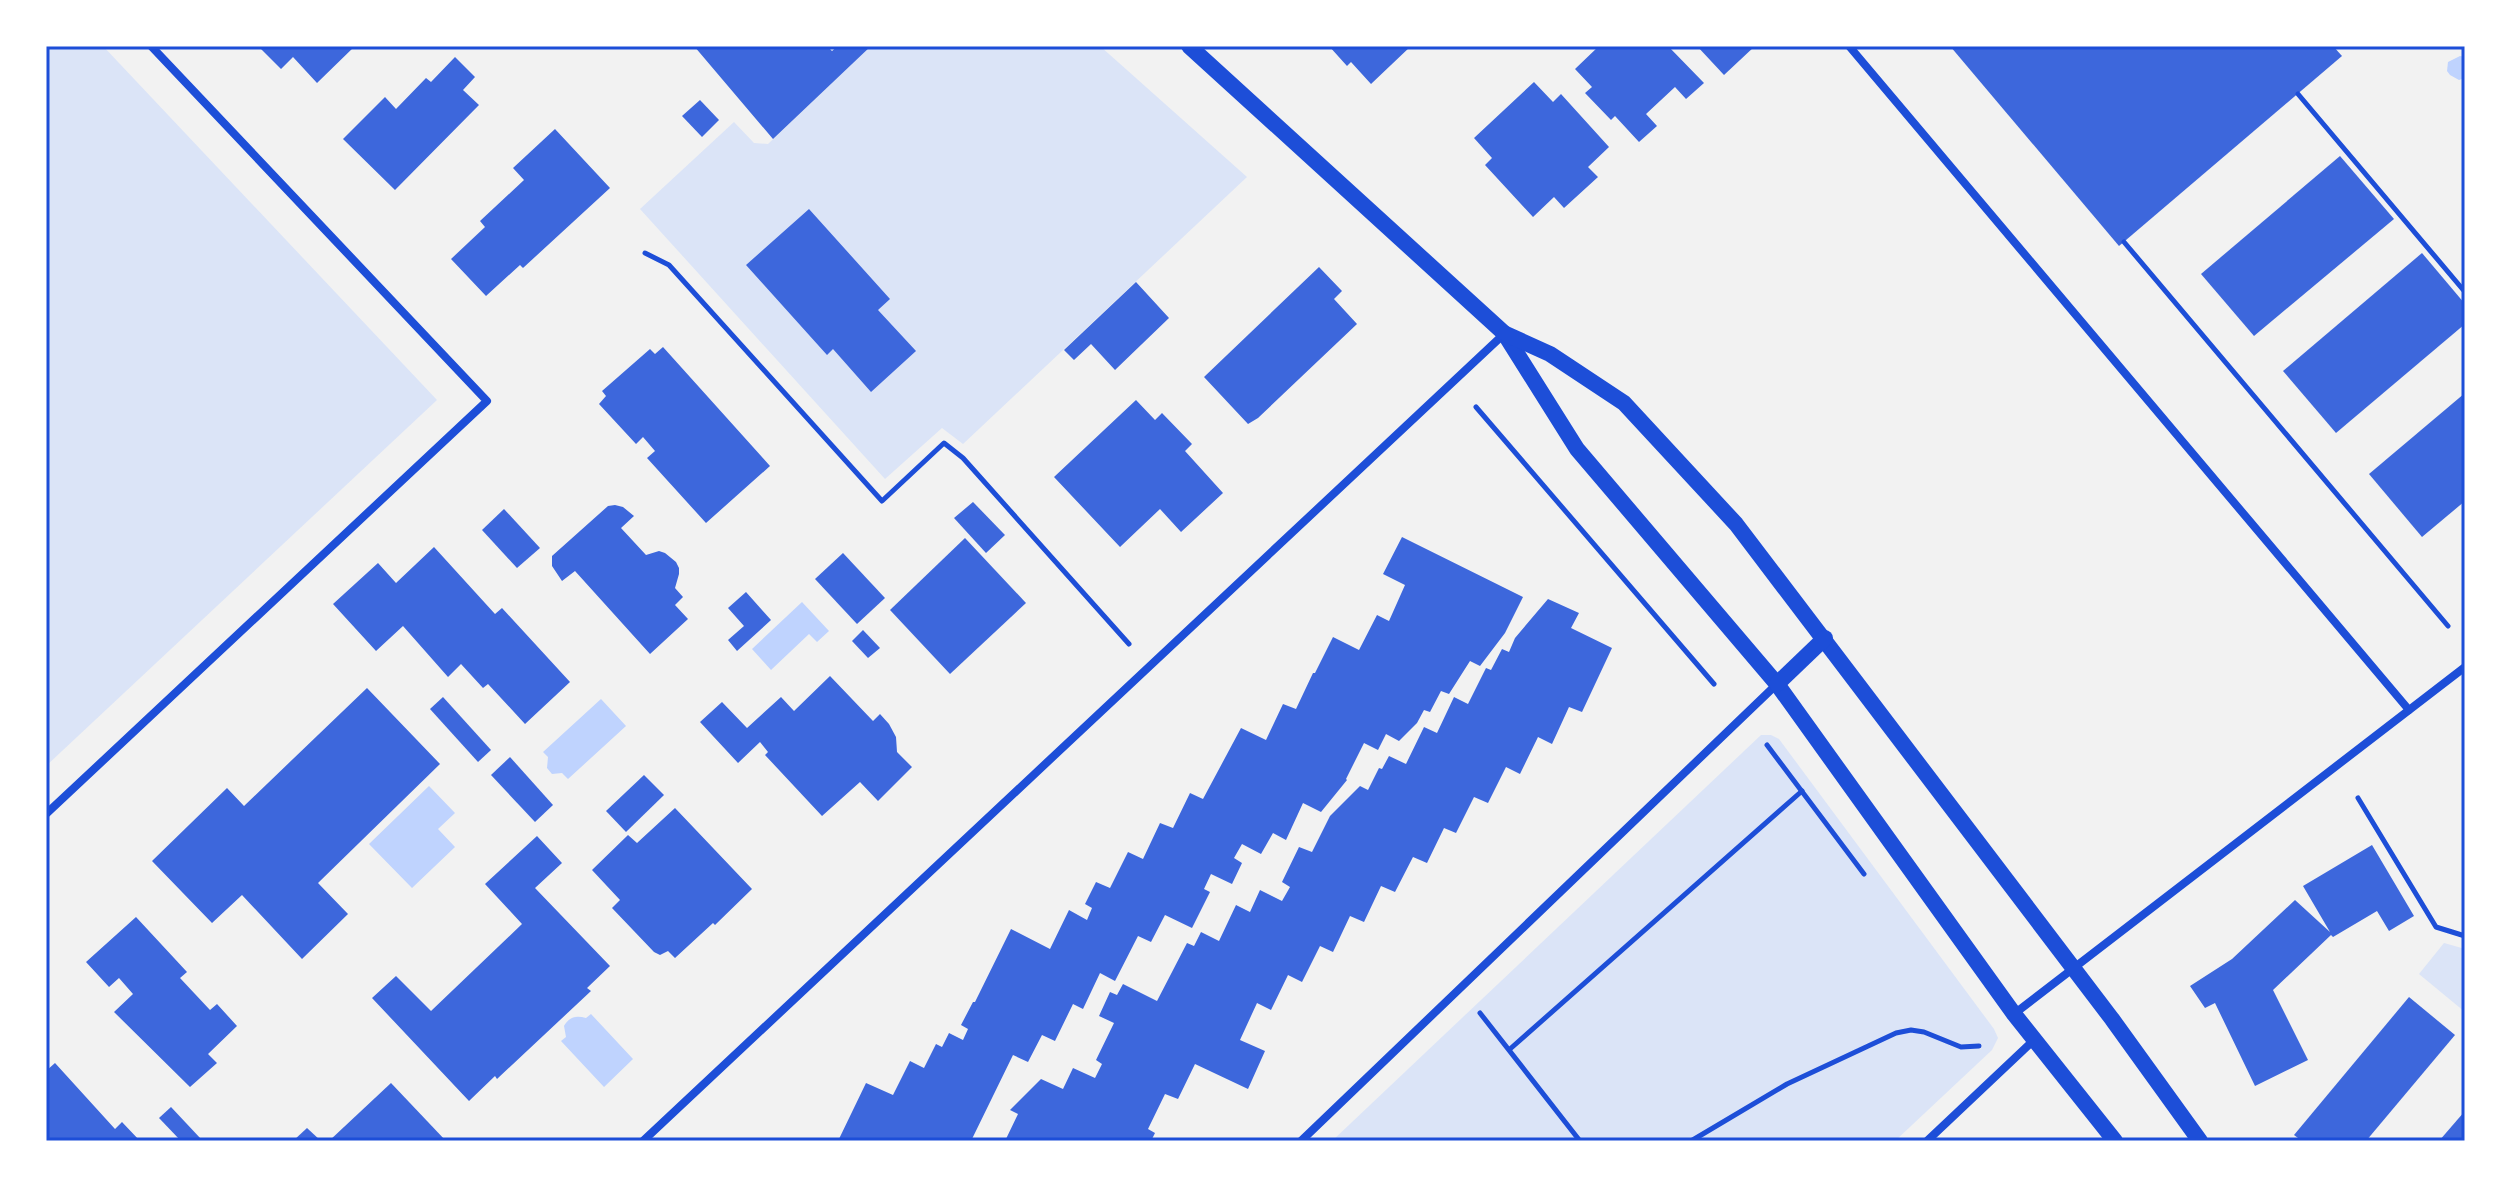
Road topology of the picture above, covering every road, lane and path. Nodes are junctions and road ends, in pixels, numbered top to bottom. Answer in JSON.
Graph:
{"nodes":[{"id":1,"x":151,"y":46,"type":"edge"},
{"id":2,"x":1189,"y":46,"type":"edge"},
{"id":3,"x":1849,"y":46,"type":"edge"},
{"id":4,"x":2298,"y":94,"type":"dead end"},
{"id":5,"x":2124,"y":242,"type":"dead end"},
{"id":6,"x":645,"y":253,"type":"dead end"},
{"id":7,"x":2465,"y":292,"type":"edge"},
{"id":8,"x":1504,"y":333,"type":"junction"},
{"id":9,"x":1476,"y":407,"type":"dead end"},
{"id":10,"x":2448,"y":626,"type":"dead end"},
{"id":11,"x":1825,"y":638,"type":"junction"},
{"id":12,"x":1130,"y":644,"type":"dead end"},
{"id":13,"x":2465,"y":667,"type":"edge"},
{"id":14,"x":1714,"y":684,"type":"dead end"},
{"id":15,"x":1777,"y":684,"type":"junction"},
{"id":16,"x":2409,"y":710,"type":"junction"},
{"id":17,"x":1802,"y":791,"type":"dead end"},
{"id":18,"x":2358,"y":798,"type":"dead end"},
{"id":19,"x":46,"y":814,"type":"edge"},
{"id":20,"x":2465,"y":936,"type":"edge"},
{"id":21,"x":2073,"y":968,"type":"junction"},
{"id":22,"x":1460,"y":989,"type":"junction"},
{"id":23,"x":2014,"y":1014,"type":"junction"},
{"id":24,"x":2034,"y":1040,"type":"junction"},
{"id":25,"x":1992,"y":1045,"type":"dead end"},
{"id":26,"x":1510,"y":1049,"type":"junction"},
{"id":27,"x":643,"y":1141,"type":"edge"},
{"id":28,"x":1301,"y":1141,"type":"edge"},
{"id":29,"x":1580,"y":1141,"type":"edge"},
{"id":30,"x":1691,"y":1141,"type":"edge"},
{"id":31,"x":1927,"y":1141,"type":"edge"},
{"id":32,"x":2115,"y":1141,"type":"edge"},
{"id":33,"x":2200,"y":1141,"type":"edge"}],
"edges":[{"from":1,"to":19,"type":"street"},
{"from":2,"to":8,"type":"main road"},
{"from":3,"to":16,"type":"street"},
{"from":4,"to":7,"type":"path"},
{"from":5,"to":10,"type":"path"},
{"from":6,"to":12,"type":"path"},
{"from":8,"to":11,"type":"main road"},
{"from":8,"to":15,"type":"main road"},
{"from":8,"to":27,"type":"street"},
{"from":9,"to":14,"type":"path"},
{"from":11,"to":15,"type":"main road"},
{"from":11,"to":21,"type":"main road"},
{"from":13,"to":16,"type":"street"},
{"from":15,"to":22,"type":"street"},
{"from":15,"to":23,"type":"main road"},
{"from":16,"to":21,"type":"street"},
{"from":17,"to":26,"type":"path"},
{"from":18,"to":20,"type":"path"},
{"from":21,"to":23,"type":"street"},
{"from":21,"to":33,"type":"main road"},
{"from":22,"to":26,"type":"path"},
{"from":22,"to":28,"type":"street"},
{"from":23,"to":24,"type":"main road"},
{"from":24,"to":31,"type":"street"},
{"from":24,"to":32,"type":"main road"},
{"from":25,"to":30,"type":"path"},
{"from":26,"to":29,"type":"path"}]}
